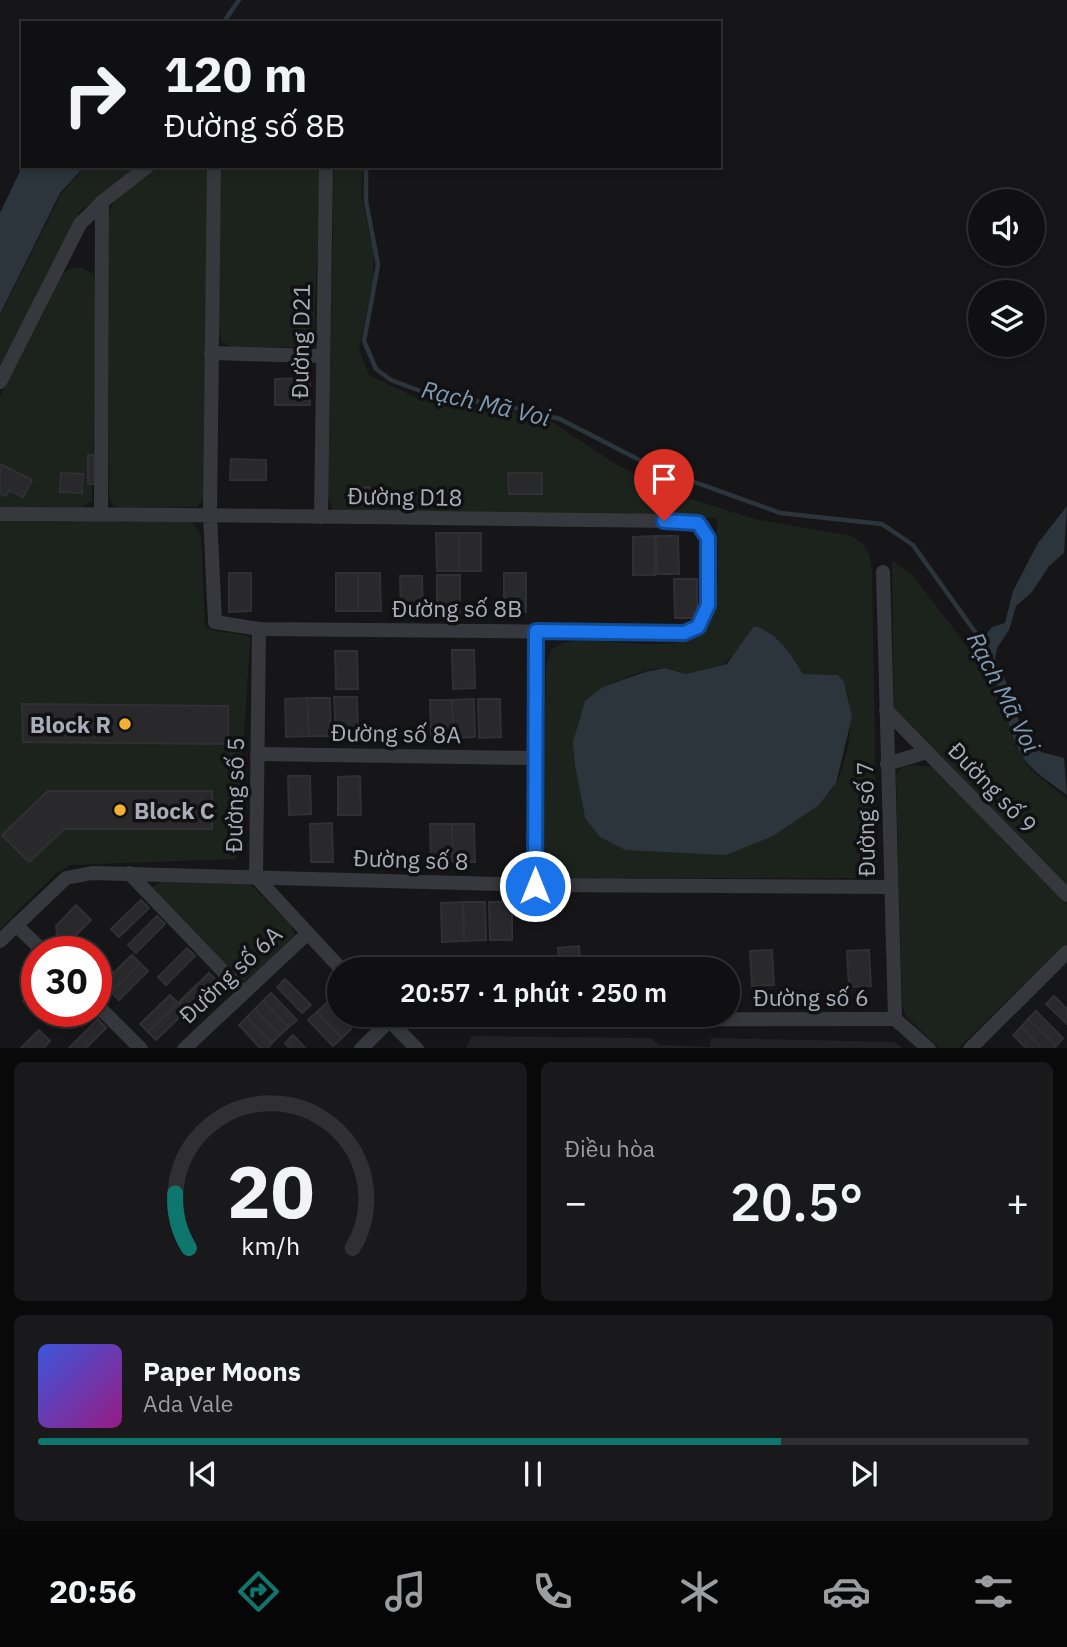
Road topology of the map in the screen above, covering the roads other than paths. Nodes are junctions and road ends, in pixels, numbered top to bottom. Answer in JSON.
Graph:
{"nodes":[{"id":1,"x":145,"y":168,"type":"edge"},
{"id":2,"x":214,"y":168,"type":"edge"},
{"id":3,"x":326,"y":168,"type":"edge"},
{"id":4,"x":102,"y":202,"type":"junction"},
{"id":5,"x":211,"y":353,"type":"junction"},
{"id":6,"x":322,"y":356,"type":"junction"},
{"id":7,"x":0,"y":382,"type":"edge"},
{"id":8,"x":0,"y":514,"type":"edge"},
{"id":9,"x":101,"y":514,"type":"junction"},
{"id":10,"x":210,"y":516,"type":"junction"},
{"id":11,"x":321,"y":517,"type":"junction"},
{"id":12,"x":883,"y":572,"type":"dead end"},
{"id":13,"x":698,"y":627,"type":"joint"},
{"id":14,"x":260,"y":629,"type":"junction"},
{"id":15,"x":536,"y":631,"type":"junction"},
{"id":16,"x":886,"y":710,"type":"junction"},
{"id":17,"x":927,"y":752,"type":"junction"},
{"id":18,"x":257,"y":754,"type":"junction"},
{"id":19,"x":534,"y":758,"type":"junction"},
{"id":20,"x":887,"y":764,"type":"junction"},
{"id":21,"x":129,"y":873,"type":"junction"},
{"id":22,"x":257,"y":877,"type":"junction"},
{"id":23,"x":535,"y":886,"type":"junction"},
{"id":24,"x":889,"y":887,"type":"junction"},
{"id":25,"x":1067,"y":895,"type":"edge"},
{"id":26,"x":16,"y":925,"type":"junction"},
{"id":27,"x":308,"y":933,"type":"junction"},
{"id":28,"x":27,"y":936,"type":"edge"},
{"id":29,"x":0,"y":941,"type":"edge"},
{"id":30,"x":1067,"y":952,"type":"edge"},
{"id":31,"x":330,"y":957,"type":"edge"},
{"id":32,"x":243,"y":992,"type":"junction"},
{"id":33,"x":740,"y":1019,"type":"edge"},
{"id":34,"x":895,"y":1019,"type":"junction"},
{"id":35,"x":112,"y":1020,"type":"edge"},
{"id":36,"x":379,"y":1027,"type":"edge"},
{"id":37,"x":396,"y":1027,"type":"edge"},
{"id":38,"x":141,"y":1048,"type":"edge"},
{"id":39,"x":184,"y":1048,"type":"edge"},
{"id":40,"x":361,"y":1048,"type":"edge"},
{"id":41,"x":417,"y":1048,"type":"edge"},
{"id":42,"x":929,"y":1048,"type":"edge"},
{"id":43,"x":970,"y":1048,"type":"edge"}],
"edges":[{"from":1,"to":4,"type":"street"},
{"from":2,"to":5,"type":"street"},
{"from":3,"to":6,"type":"street","name":"Đường D21"},
{"from":4,"to":7,"type":"street"},
{"from":4,"to":9,"type":"street"},
{"from":5,"to":6,"type":"street"},
{"from":5,"to":10,"type":"street"},
{"from":6,"to":11,"type":"street","name":"Đường D21"},
{"from":8,"to":9,"type":"street","name":"Đường D18"},
{"from":9,"to":10,"type":"street","name":"Đường D18"},
{"from":10,"to":11,"type":"street","name":"Đường D18"},
{"from":10,"to":14,"type":"street","name":"Đường số 8B"},
{"from":11,"to":13,"type":"street","name":"Đường D18"},
{"from":12,"to":16,"type":"street","name":"Đường số 7"},
{"from":13,"to":15,"type":"street","name":"Đường số 8B"},
{"from":14,"to":15,"type":"street","name":"Đường số 8B"},
{"from":14,"to":18,"type":"street","name":"Đường số 5"},
{"from":15,"to":19,"type":"street"},
{"from":16,"to":17,"type":"street","name":"Đường số 9"},
{"from":16,"to":20,"type":"street","name":"Đường số 7"},
{"from":17,"to":20,"type":"street"},
{"from":17,"to":25,"type":"street","name":"Đường số 9"},
{"from":18,"to":19,"type":"street","name":"Đường số 8A"},
{"from":18,"to":22,"type":"street","name":"Đường số 5"},
{"from":19,"to":23,"type":"street"},
{"from":20,"to":24,"type":"street","name":"Đường số 7"},
{"from":21,"to":22,"type":"street","name":"Đường số 8"},
{"from":21,"to":26,"type":"street","name":"Đường số 8"},
{"from":21,"to":32,"type":"street"},
{"from":22,"to":23,"type":"street","name":"Đường số 8"},
{"from":22,"to":27,"type":"street","name":"Đường số 5"},
{"from":23,"to":24,"type":"street","name":"Đường số 8"},
{"from":24,"to":34,"type":"street","name":"Đường số 7"},
{"from":26,"to":28,"type":"street"},
{"from":26,"to":29,"type":"street","name":"Đường số 8"},
{"from":27,"to":31,"type":"street","name":"Đường số 5"},
{"from":27,"to":32,"type":"street","name":"Đường số 6A"},
{"from":30,"to":43,"type":"street"},
{"from":32,"to":39,"type":"street","name":"Đường số 6A"},
{"from":33,"to":34,"type":"street","name":"Đường số 6"},
{"from":34,"to":42,"type":"street"},
{"from":35,"to":38,"type":"street"},
{"from":36,"to":40,"type":"street"},
{"from":37,"to":41,"type":"street"}]}
